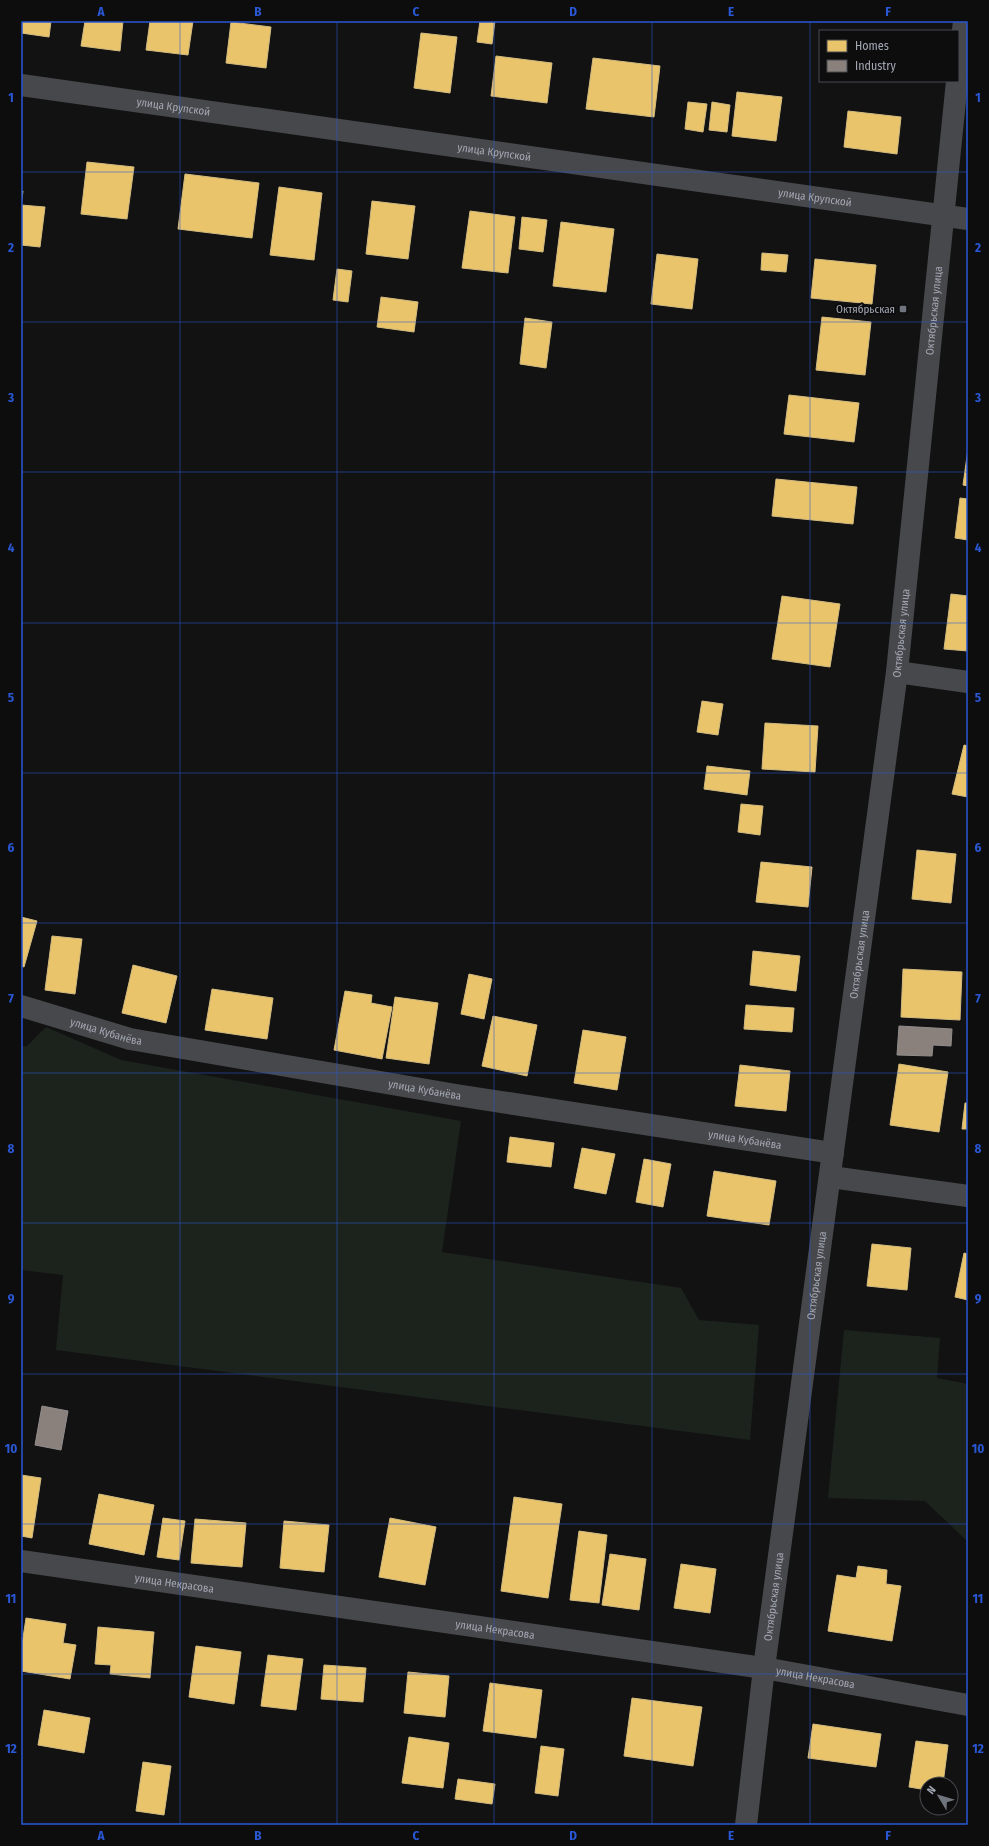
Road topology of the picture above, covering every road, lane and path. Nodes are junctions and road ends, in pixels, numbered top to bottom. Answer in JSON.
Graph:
{"nodes":[{"id":1,"x":964,"y":21,"type":"edge"},
{"id":2,"x":959,"y":67,"type":"edge"},
{"id":3,"x":958,"y":82,"type":"edge"},
{"id":4,"x":21,"y":85,"type":"edge"},
{"id":5,"x":944,"y":216,"type":"junction"},
{"id":6,"x":968,"y":219,"type":"edge"},
{"id":7,"x":897,"y":672,"type":"junction"},
{"id":8,"x":968,"y":682,"type":"edge"},
{"id":9,"x":21,"y":1006,"type":"edge"},
{"id":10,"x":833,"y":1152,"type":"junction"},
{"id":11,"x":831,"y":1177,"type":"junction"},
{"id":12,"x":968,"y":1196,"type":"edge"},
{"id":13,"x":21,"y":1562,"type":"edge"},
{"id":14,"x":764,"y":1668,"type":"junction"},
{"id":15,"x":968,"y":1705,"type":"edge"},
{"id":16,"x":746,"y":1825,"type":"edge"}],
"edges":[{"from":1,"to":2,"type":"street"},
{"from":3,"to":5,"type":"street","name":"Октябрьская улица"},
{"from":4,"to":5,"type":"street","name":"улица Крупской"},
{"from":5,"to":6,"type":"street","name":"улица Крупской"},
{"from":5,"to":7,"type":"street","name":"Октябрьская улица"},
{"from":7,"to":8,"type":"street"},
{"from":7,"to":10,"type":"street","name":"Октябрьская улица"},
{"from":9,"to":10,"type":"street","name":"улица Кубанёва"},
{"from":10,"to":11,"type":"street","name":"Октябрьская улица"},
{"from":11,"to":12,"type":"street"},
{"from":11,"to":14,"type":"street","name":"Октябрьская улица"},
{"from":13,"to":14,"type":"street","name":"улица Некрасова"},
{"from":14,"to":15,"type":"street","name":"улица Некрасова"},
{"from":14,"to":16,"type":"street","name":"Октябрьская улица"}]}
